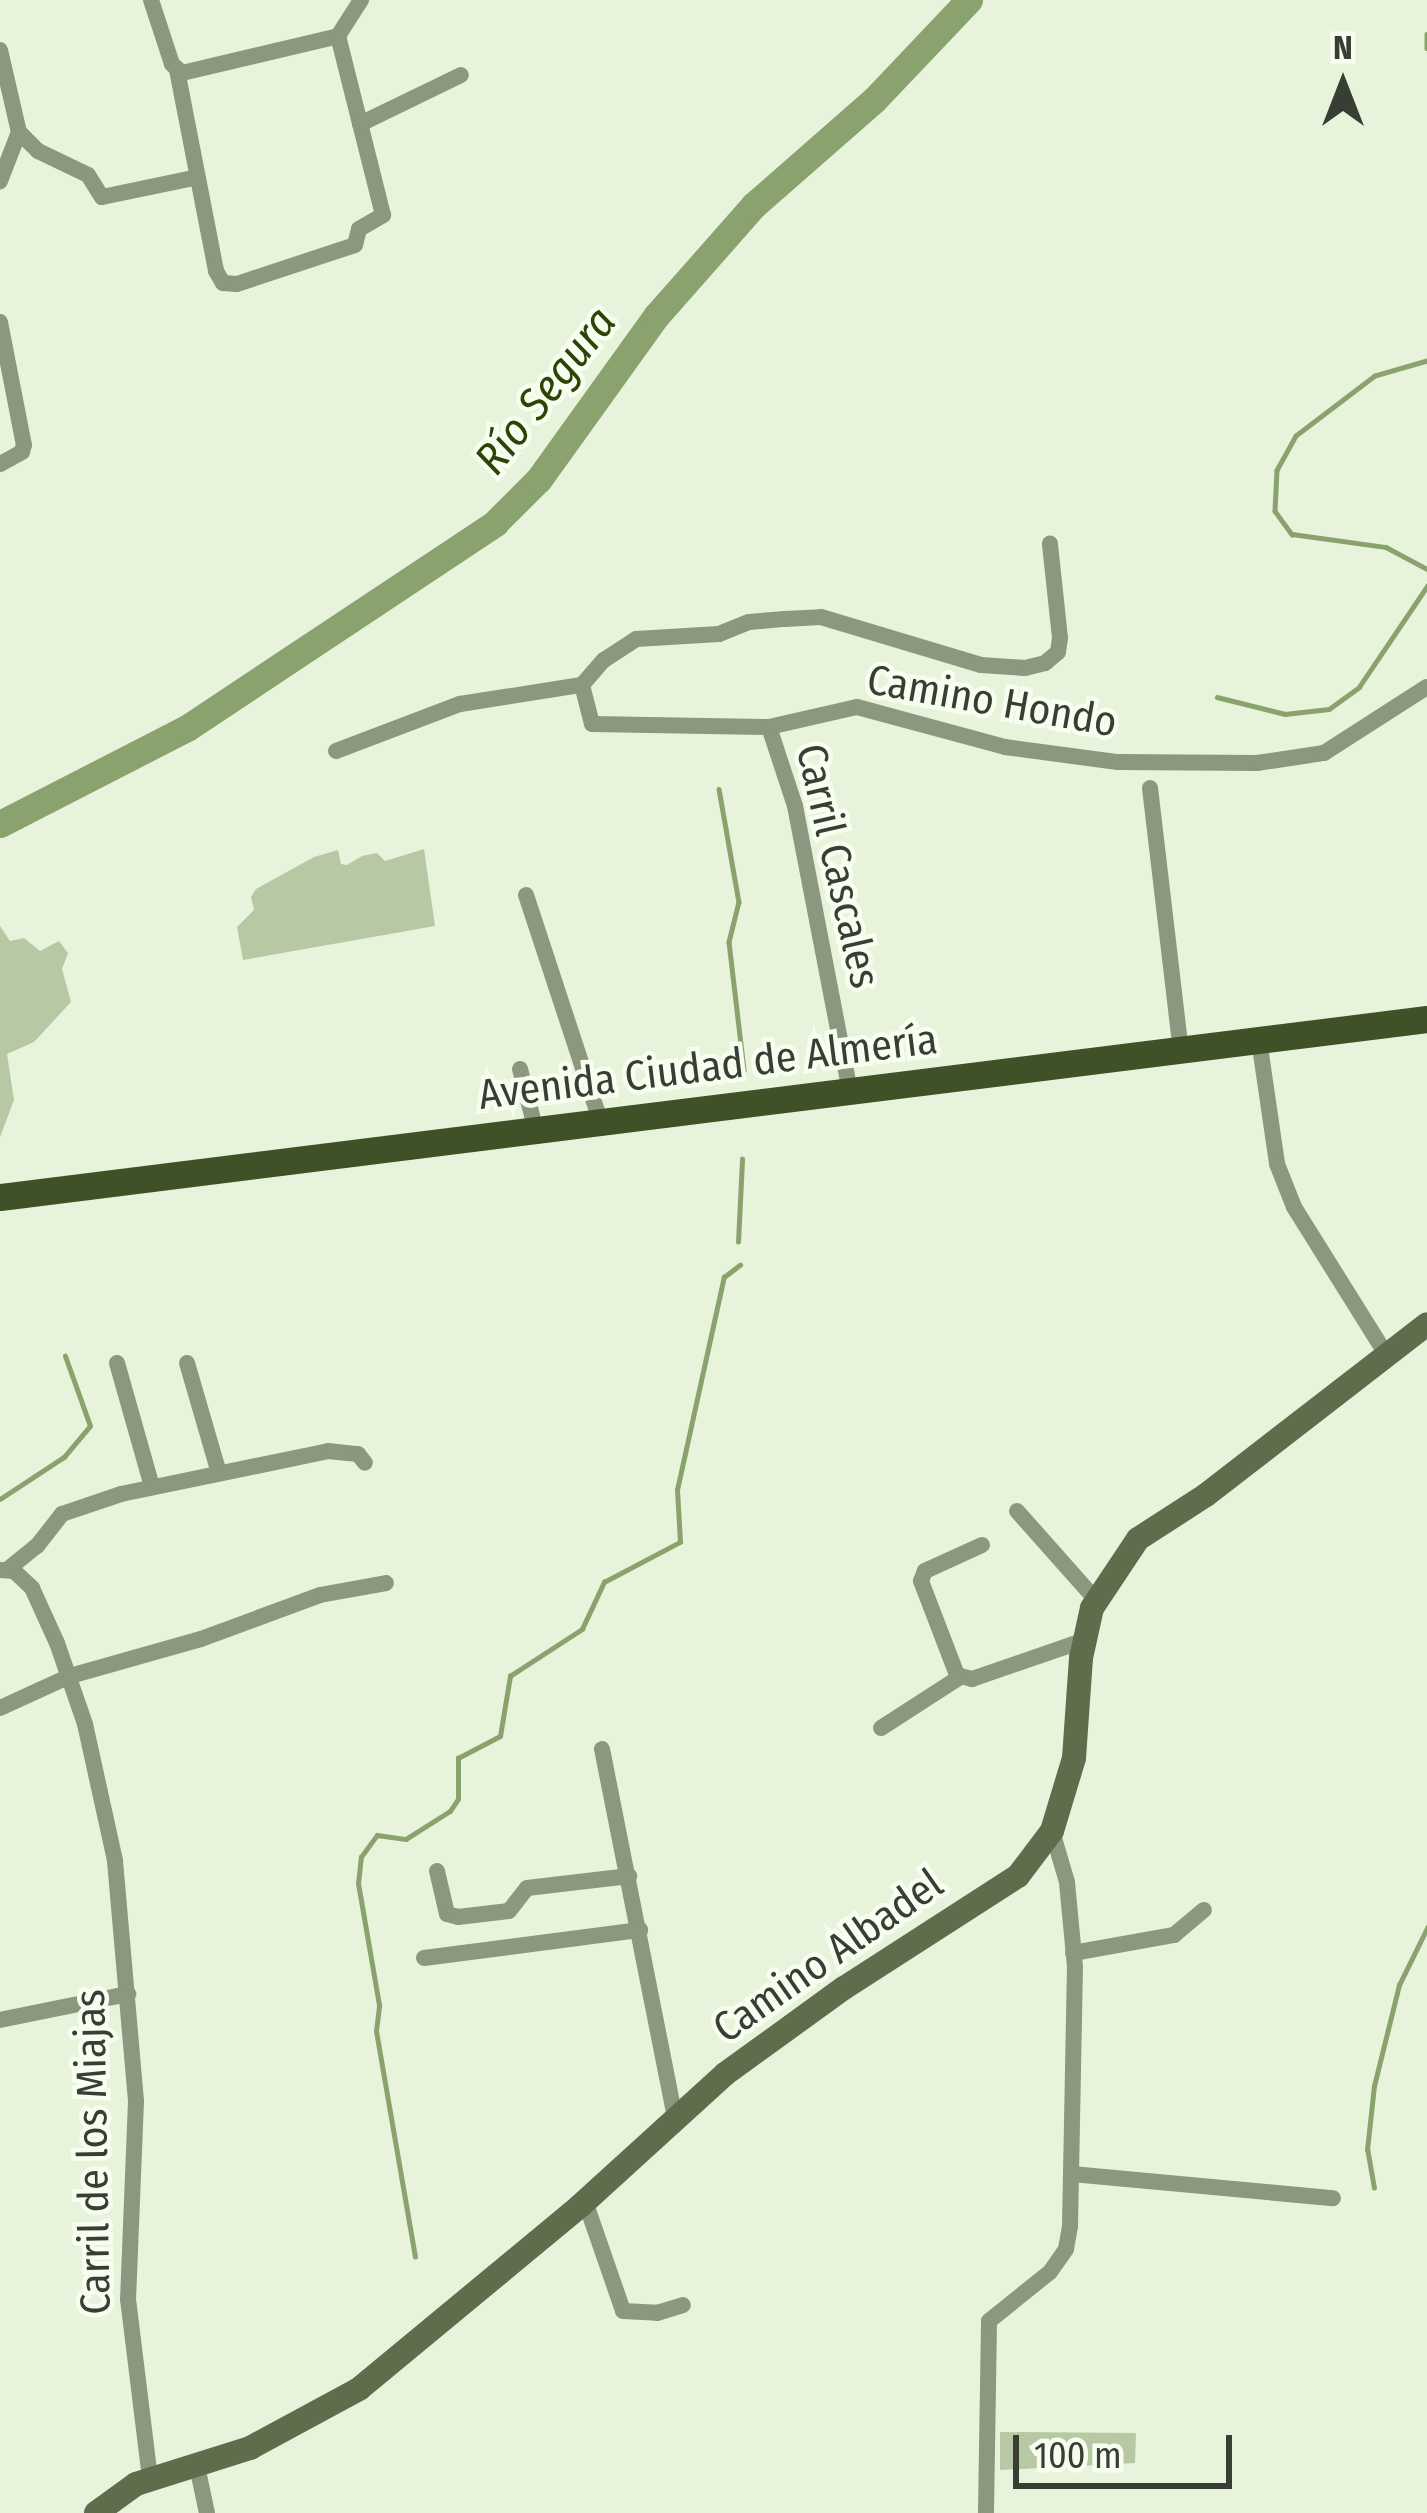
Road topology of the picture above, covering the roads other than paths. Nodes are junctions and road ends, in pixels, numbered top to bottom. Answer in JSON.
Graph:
{"nodes":[{"id":1,"x":151,"y":0,"type":"edge"},
{"id":2,"x":361,"y":0,"type":"edge"},
{"id":3,"x":338,"y":36,"type":"junction"},
{"id":4,"x":0,"y":50,"type":"edge"},
{"id":5,"x":177,"y":70,"type":"junction"},
{"id":6,"x":461,"y":75,"type":"dead end"},
{"id":7,"x":360,"y":124,"type":"junction"},
{"id":8,"x":20,"y":132,"type":"junction"},
{"id":9,"x":194,"y":178,"type":"junction"},
{"id":10,"x":0,"y":181,"type":"edge"},
{"id":11,"x":0,"y":322,"type":"edge"},
{"id":12,"x":0,"y":464,"type":"edge"},
{"id":13,"x":1050,"y":544,"type":"dead end"},
{"id":14,"x":582,"y":685,"type":"junction"},
{"id":15,"x":1427,"y":687,"type":"edge"},
{"id":16,"x":769,"y":727,"type":"junction"},
{"id":17,"x":336,"y":751,"type":"dead end"},
{"id":18,"x":1150,"y":788,"type":"dead end"},
{"id":19,"x":526,"y":895,"type":"dead end"},
{"id":20,"x":1427,"y":1019,"type":"edge"},
{"id":21,"x":1259,"y":1040,"type":"junction"},
{"id":22,"x":1181,"y":1050,"type":"junction"},
{"id":23,"x":520,"y":1070,"type":"dead end"},
{"id":24,"x":850,"y":1091,"type":"junction"},
{"id":25,"x":601,"y":1123,"type":"junction"},
{"id":26,"x":536,"y":1131,"type":"junction"},
{"id":27,"x":0,"y":1197,"type":"edge"},
{"id":28,"x":1427,"y":1324,"type":"edge"},
{"id":29,"x":1386,"y":1354,"type":"junction"},
{"id":30,"x":117,"y":1363,"type":"dead end"},
{"id":31,"x":187,"y":1363,"type":"dead end"},
{"id":32,"x":365,"y":1463,"type":"dead end"},
{"id":33,"x":219,"y":1473,"type":"junction"},
{"id":34,"x":152,"y":1487,"type":"junction"},
{"id":35,"x":1017,"y":1511,"type":"dead end"},
{"id":36,"x":982,"y":1545,"type":"dead end"},
{"id":37,"x":3,"y":1570,"type":"edge"},
{"id":38,"x":386,"y":1582,"type":"dead end"},
{"id":39,"x":1097,"y":1600,"type":"junction"},
{"id":40,"x":1084,"y":1640,"type":"junction"},
{"id":41,"x":70,"y":1676,"type":"junction"},
{"id":42,"x":960,"y":1677,"type":"junction"},
{"id":43,"x":0,"y":1708,"type":"edge"},
{"id":44,"x":880,"y":1727,"type":"dead end"},
{"id":45,"x":602,"y":1749,"type":"dead end"},
{"id":46,"x":1052,"y":1831,"type":"junction"},
{"id":47,"x":437,"y":1871,"type":"dead end"},
{"id":48,"x":629,"y":1876,"type":"junction"},
{"id":49,"x":1204,"y":1910,"type":"dead end"},
{"id":50,"x":640,"y":1930,"type":"junction"},
{"id":51,"x":1073,"y":1953,"type":"junction"},
{"id":52,"x":424,"y":1958,"type":"dead end"},
{"id":53,"x":128,"y":1994,"type":"junction"},
{"id":54,"x":0,"y":2020,"type":"edge"},
{"id":55,"x":675,"y":2119,"type":"junction"},
{"id":56,"x":1072,"y":2174,"type":"junction"},
{"id":57,"x":1333,"y":2198,"type":"dead end"},
{"id":58,"x":585,"y":2201,"type":"junction"},
{"id":59,"x":683,"y":2306,"type":"dead end"},
{"id":60,"x":197,"y":2466,"type":"junction"},
{"id":61,"x":150,"y":2479,"type":"junction"},
{"id":62,"x":96,"y":2513,"type":"edge"},
{"id":63,"x":207,"y":2513,"type":"edge"},
{"id":64,"x":986,"y":2513,"type":"edge"}],
"edges":[{"from":1,"to":5,"type":"street"},
{"from":2,"to":3,"type":"street"},
{"from":3,"to":5,"type":"street"},
{"from":3,"to":7,"type":"street"},
{"from":4,"to":8,"type":"street"},
{"from":5,"to":9,"type":"street"},
{"from":6,"to":7,"type":"street"},
{"from":7,"to":9,"type":"street"},
{"from":8,"to":9,"type":"street"},
{"from":8,"to":10,"type":"street"},
{"from":11,"to":12,"type":"street"},
{"from":13,"to":14,"type":"street"},
{"from":14,"to":16,"type":"street","name":"Camino Hondo"},
{"from":14,"to":17,"type":"street"},
{"from":15,"to":16,"type":"street","name":"Camino Hondo"},
{"from":16,"to":24,"type":"street","name":"Carril Cascales"},
{"from":18,"to":22,"type":"street"},
{"from":19,"to":25,"type":"street"},
{"from":20,"to":21,"type":"main road","name":"Avenida Ciudad de Almería"},
{"from":21,"to":22,"type":"main road","name":"Avenida Ciudad de Almería"},
{"from":21,"to":29,"type":"street"},
{"from":22,"to":24,"type":"main road","name":"Avenida Ciudad de Almería"},
{"from":23,"to":26,"type":"street"},
{"from":24,"to":25,"type":"main road","name":"Avenida Ciudad de Almería"},
{"from":25,"to":26,"type":"main road","name":"Avenida Ciudad de Almería"},
{"from":26,"to":27,"type":"main road","name":"Avenida Ciudad de Almería"},
{"from":28,"to":29,"type":"main road","name":"Camino Albadel"},
{"from":29,"to":39,"type":"main road","name":"Camino Albadel"},
{"from":30,"to":34,"type":"street"},
{"from":31,"to":33,"type":"street"},
{"from":32,"to":33,"type":"street"},
{"from":33,"to":34,"type":"street"},
{"from":34,"to":37,"type":"street"},
{"from":35,"to":39,"type":"street"},
{"from":36,"to":42,"type":"street"},
{"from":37,"to":41,"type":"street","name":"Carril de los Miajas"},
{"from":38,"to":41,"type":"street"},
{"from":39,"to":40,"type":"main road","name":"Camino Albadel"},
{"from":40,"to":42,"type":"street"},
{"from":40,"to":46,"type":"main road","name":"Camino Albadel"},
{"from":41,"to":43,"type":"street"},
{"from":41,"to":53,"type":"street","name":"Carril de los Miajas"},
{"from":42,"to":44,"type":"street"},
{"from":45,"to":48,"type":"street"},
{"from":46,"to":51,"type":"street"},
{"from":46,"to":55,"type":"main road","name":"Camino Albadel"},
{"from":47,"to":48,"type":"street"},
{"from":48,"to":50,"type":"street"},
{"from":49,"to":51,"type":"street"},
{"from":50,"to":52,"type":"street"},
{"from":50,"to":55,"type":"street"},
{"from":51,"to":56,"type":"street"},
{"from":53,"to":54,"type":"street"},
{"from":53,"to":61,"type":"street","name":"Carril de los Miajas"},
{"from":55,"to":58,"type":"main road","name":"Camino Albadel"},
{"from":56,"to":57,"type":"street"},
{"from":56,"to":64,"type":"street"},
{"from":58,"to":59,"type":"street"},
{"from":58,"to":60,"type":"main road","name":"Camino Albadel"},
{"from":60,"to":61,"type":"main road","name":"Camino Albadel"},
{"from":60,"to":63,"type":"street"},
{"from":61,"to":62,"type":"main road","name":"Camino Albadel"}]}
